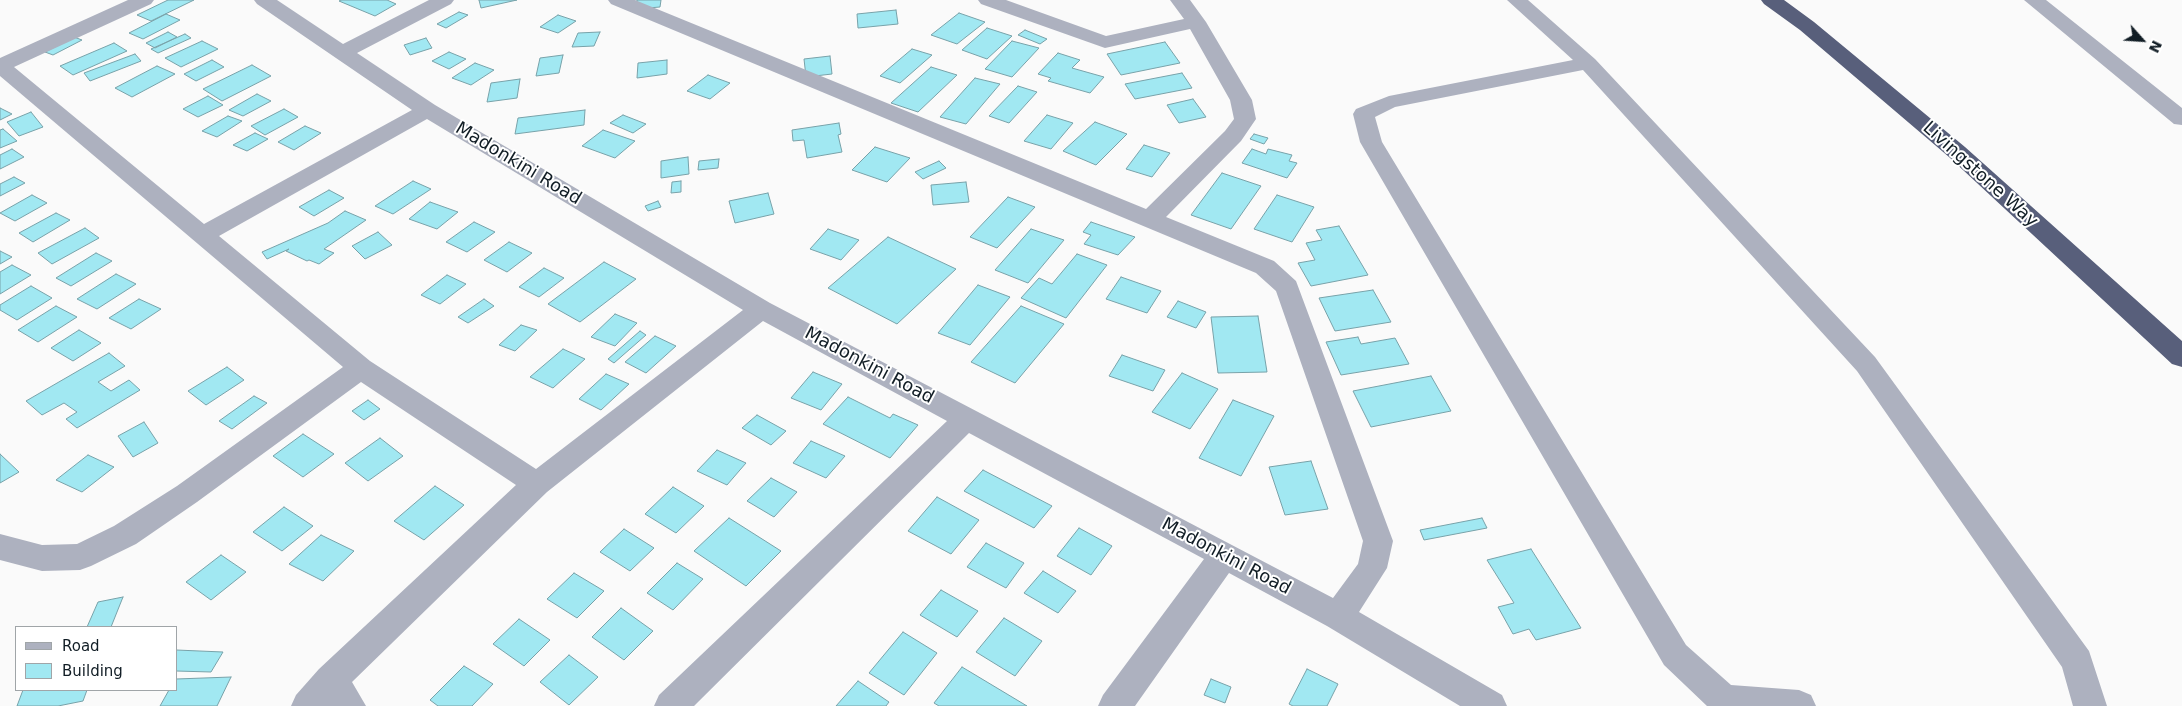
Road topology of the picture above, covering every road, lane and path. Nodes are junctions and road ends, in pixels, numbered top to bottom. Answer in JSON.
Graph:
{"nodes":[{"id":1,"x":144,"y":0,"type":"edge"},
{"id":2,"x":264,"y":0,"type":"edge"},
{"id":3,"x":444,"y":0,"type":"edge"},
{"id":4,"x":618,"y":0,"type":"edge"},
{"id":5,"x":988,"y":0,"type":"edge"},
{"id":6,"x":1180,"y":0,"type":"edge"},
{"id":7,"x":1517,"y":0,"type":"edge"},
{"id":8,"x":1771,"y":0,"type":"edge"},
{"id":9,"x":2034,"y":0,"type":"edge"},
{"id":10,"x":1196,"y":22,"type":"junction"},
{"id":11,"x":342,"y":53,"type":"junction"},
{"id":12,"x":1588,"y":63,"type":"junction"},
{"id":13,"x":0,"y":66,"type":"edge"},
{"id":14,"x":427,"y":110,"type":"junction"},
{"id":15,"x":2182,"y":119,"type":"edge"},
{"id":16,"x":1148,"y":220,"type":"junction"},
{"id":17,"x":203,"y":235,"type":"junction"},
{"id":18,"x":761,"y":309,"type":"junction"},
{"id":19,"x":2182,"y":357,"type":"edge"},
{"id":20,"x":361,"y":368,"type":"junction"},
{"id":21,"x":967,"y":418,"type":"junction"},
{"id":22,"x":537,"y":484,"type":"junction"},
{"id":23,"x":0,"y":547,"type":"edge"},
{"id":24,"x":1224,"y":556,"type":"junction"},
{"id":25,"x":1338,"y":616,"type":"junction"},
{"id":26,"x":340,"y":693,"type":"edge"},
{"id":27,"x":308,"y":706,"type":"edge"},
{"id":28,"x":670,"y":706,"type":"edge"},
{"id":29,"x":1115,"y":706,"type":"edge"},
{"id":30,"x":1490,"y":706,"type":"edge"},
{"id":31,"x":1799,"y":706,"type":"edge"},
{"id":32,"x":2090,"y":706,"type":"edge"}],
"edges":[{"from":1,"to":13,"type":"street"},
{"from":2,"to":11,"type":"street","name":"Madonkini Road"},
{"from":3,"to":11,"type":"street"},
{"from":4,"to":16,"type":"street"},
{"from":5,"to":10,"type":"street"},
{"from":6,"to":10,"type":"street"},
{"from":7,"to":12,"type":"street"},
{"from":8,"to":19,"type":"highway","name":"Livingstone Way"},
{"from":9,"to":15,"type":"street"},
{"from":10,"to":16,"type":"street"},
{"from":11,"to":14,"type":"street","name":"Madonkini Road"},
{"from":12,"to":31,"type":"street"},
{"from":12,"to":32,"type":"street"},
{"from":13,"to":17,"type":"street"},
{"from":14,"to":17,"type":"street"},
{"from":14,"to":18,"type":"street","name":"Madonkini Road"},
{"from":16,"to":25,"type":"street"},
{"from":17,"to":20,"type":"street"},
{"from":18,"to":21,"type":"street","name":"Madonkini Road"},
{"from":18,"to":22,"type":"street"},
{"from":20,"to":22,"type":"street"},
{"from":20,"to":23,"type":"street"},
{"from":21,"to":24,"type":"street","name":"Madonkini Road"},
{"from":21,"to":28,"type":"street"},
{"from":22,"to":26,"type":"street"},
{"from":24,"to":25,"type":"street","name":"Madonkini Road"},
{"from":24,"to":29,"type":"street"},
{"from":25,"to":30,"type":"street","name":"Madonkini Road"},
{"from":26,"to":27,"type":"street"}]}
